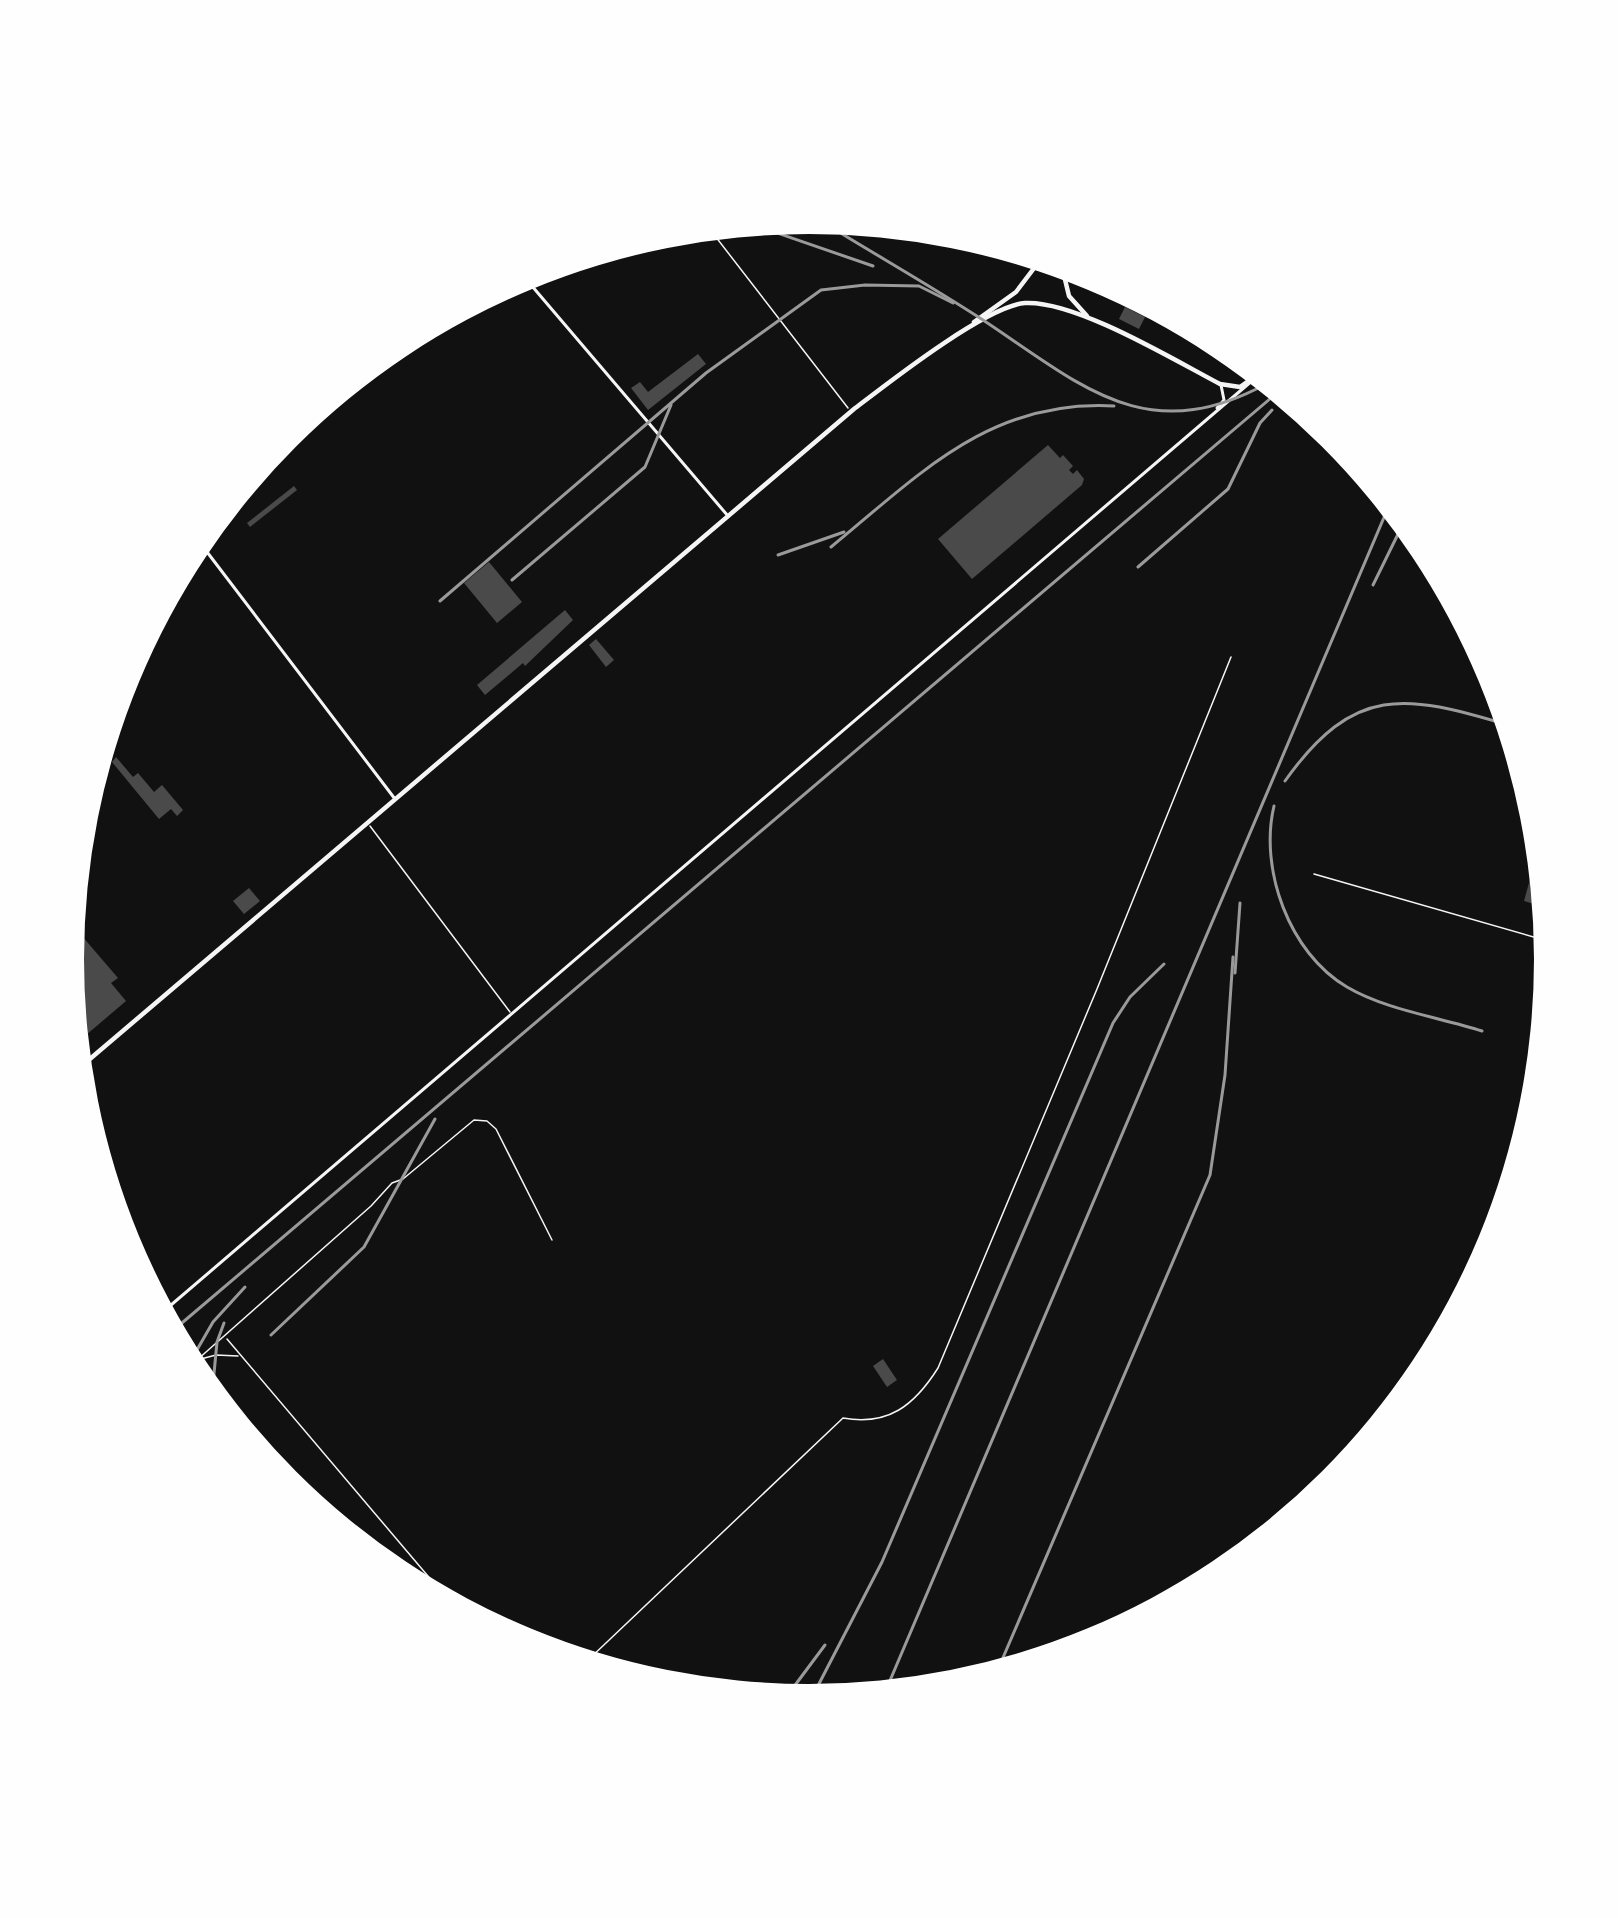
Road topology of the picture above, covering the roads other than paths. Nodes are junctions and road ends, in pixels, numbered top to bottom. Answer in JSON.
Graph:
{"nodes":[{"id":1,"x":718,"y":240,"type":"edge"},
{"id":2,"x":1033,"y":269,"type":"edge"},
{"id":3,"x":1063,"y":280,"type":"edge"},
{"id":4,"x":534,"y":288,"type":"edge"},
{"id":5,"x":1016,"y":292,"type":"junction"},
{"id":6,"x":1024,"y":303,"type":"junction"},
{"id":7,"x":1096,"y":323,"type":"junction"},
{"id":8,"x":938,"y":348,"type":"junction"},
{"id":9,"x":1247,"y":382,"type":"edge"},
{"id":10,"x":1248,"y":383,"type":"edge"},
{"id":11,"x":1220,"y":384,"type":"junction"},
{"id":12,"x":851,"y":411,"type":"junction"},
{"id":13,"x":1208,"y":419,"type":"junction"},
{"id":14,"x":728,"y":515,"type":"junction"},
{"id":15,"x":208,"y":553,"type":"edge"},
{"id":16,"x":1231,"y":657,"type":"dead end"},
{"id":17,"x":396,"y":800,"type":"junction"},
{"id":18,"x":368,"y":824,"type":"junction"},
{"id":19,"x":1314,"y":874,"type":"dead end"},
{"id":20,"x":1533,"y":937,"type":"edge"},
{"id":21,"x":512,"y":1015,"type":"junction"},
{"id":22,"x":91,"y":1057,"type":"edge"},
{"id":23,"x":552,"y":1240,"type":"dead end"},
{"id":24,"x":172,"y":1304,"type":"edge"},
{"id":25,"x":225,"y":1336,"type":"junction"},
{"id":26,"x":202,"y":1356,"type":"edge"},
{"id":27,"x":204,"y":1358,"type":"edge"},
{"id":28,"x":242,"y":1358,"type":"junction"},
{"id":29,"x":427,"y":1575,"type":"edge"},
{"id":30,"x":597,"y":1652,"type":"edge"}],
"edges":[{"from":1,"to":12,"type":"street"},
{"from":2,"to":5,"type":"main road"},
{"from":3,"to":7,"type":"main road"},
{"from":4,"to":14,"type":"street"},
{"from":5,"to":6,"type":"main road"},
{"from":5,"to":8,"type":"main road"},
{"from":6,"to":7,"type":"main road"},
{"from":6,"to":8,"type":"main road"},
{"from":7,"to":11,"type":"main road"},
{"from":8,"to":12,"type":"main road"},
{"from":9,"to":11,"type":"main road"},
{"from":10,"to":13,"type":"street"},
{"from":11,"to":13,"type":"street"},
{"from":12,"to":14,"type":"main road"},
{"from":13,"to":21,"type":"street"},
{"from":14,"to":17,"type":"main road"},
{"from":15,"to":17,"type":"street"},
{"from":16,"to":30,"type":"street"},
{"from":17,"to":18,"type":"main road"},
{"from":18,"to":21,"type":"street"},
{"from":18,"to":22,"type":"main road"},
{"from":19,"to":20,"type":"street"},
{"from":21,"to":24,"type":"street"},
{"from":23,"to":25,"type":"street"},
{"from":25,"to":26,"type":"street"},
{"from":25,"to":28,"type":"street"},
{"from":27,"to":28,"type":"street"},
{"from":28,"to":29,"type":"street"}]}
